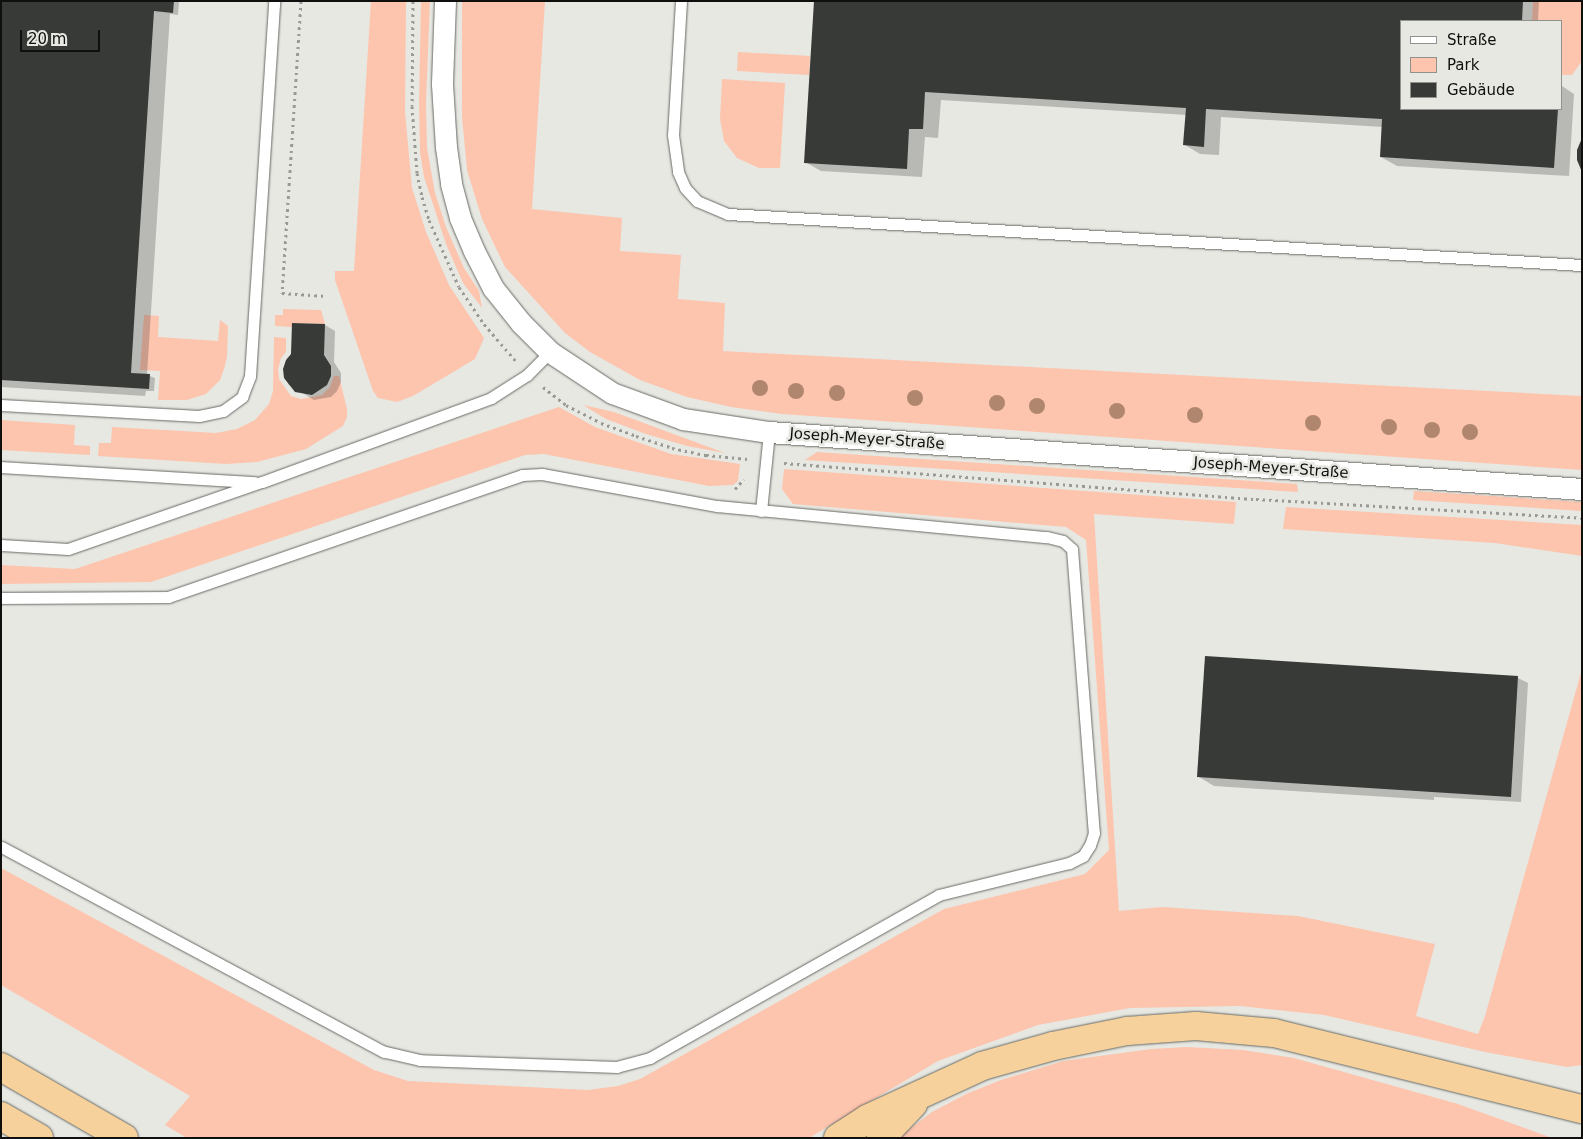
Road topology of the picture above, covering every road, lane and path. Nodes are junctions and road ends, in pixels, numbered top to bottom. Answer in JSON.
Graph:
{"nodes":[{"id":1,"x":274,"y":1,"type":"edge"},
{"id":2,"x":301,"y":1,"type":"edge"},
{"id":3,"x":413,"y":1,"type":"edge"},
{"id":4,"x":445,"y":1,"type":"edge"},
{"id":5,"x":681,"y":1,"type":"edge"},
{"id":6,"x":1582,"y":265,"type":"edge"},
{"id":7,"x":326,"y":296,"type":"dead end"},
{"id":8,"x":550,"y":352,"type":"junction"},
{"id":9,"x":527,"y":375,"type":"junction"},
{"id":10,"x":1,"y":405,"type":"edge"},
{"id":11,"x":769,"y":432,"type":"junction"},
{"id":12,"x":766,"y":462,"type":"junction"},
{"id":13,"x":1,"y":468,"type":"edge"},
{"id":14,"x":262,"y":482,"type":"junction"},
{"id":15,"x":1582,"y":489,"type":"edge"},
{"id":16,"x":761,"y":511,"type":"junction"},
{"id":17,"x":1582,"y":518,"type":"edge"},
{"id":18,"x":1,"y":545,"type":"edge"},
{"id":19,"x":1,"y":598,"type":"edge"},
{"id":20,"x":1,"y":847,"type":"edge"},
{"id":21,"x":1,"y":1066,"type":"edge"},
{"id":22,"x":1582,"y":1088,"type":"edge"},
{"id":23,"x":923,"y":1094,"type":"junction"},
{"id":24,"x":1540,"y":1097,"type":"junction"},
{"id":25,"x":1582,"y":1109,"type":"edge"},
{"id":26,"x":1,"y":1116,"type":"edge"},
{"id":27,"x":39,"y":1138,"type":"edge"},
{"id":28,"x":124,"y":1138,"type":"edge"},
{"id":29,"x":838,"y":1138,"type":"edge"},
{"id":30,"x":881,"y":1138,"type":"edge"}],
"edges":[{"from":1,"to":10,"type":"lane"},
{"from":2,"to":7,"type":"path"},
{"from":3,"to":9,"type":"path"},
{"from":4,"to":8,"type":"street","name":"Joseph-Meyer-Straße"},
{"from":5,"to":6,"type":"lane"},
{"from":8,"to":9,"type":"lane"},
{"from":8,"to":11,"type":"street","name":"Joseph-Meyer-Straße"},
{"from":9,"to":12,"type":"path"},
{"from":9,"to":14,"type":"lane"},
{"from":11,"to":12,"type":"lane"},
{"from":11,"to":15,"type":"street","name":"Joseph-Meyer-Straße"},
{"from":12,"to":16,"type":"lane"},
{"from":12,"to":17,"type":"path"},
{"from":13,"to":14,"type":"lane"},
{"from":14,"to":18,"type":"lane"},
{"from":16,"to":19,"type":"lane"},
{"from":16,"to":20,"type":"lane"},
{"from":21,"to":28,"type":"highway"},
{"from":22,"to":24,"type":"highway"},
{"from":23,"to":24,"type":"highway"},
{"from":23,"to":29,"type":"highway"},
{"from":23,"to":30,"type":"highway"},
{"from":24,"to":25,"type":"highway"},
{"from":26,"to":27,"type":"highway"}]}
